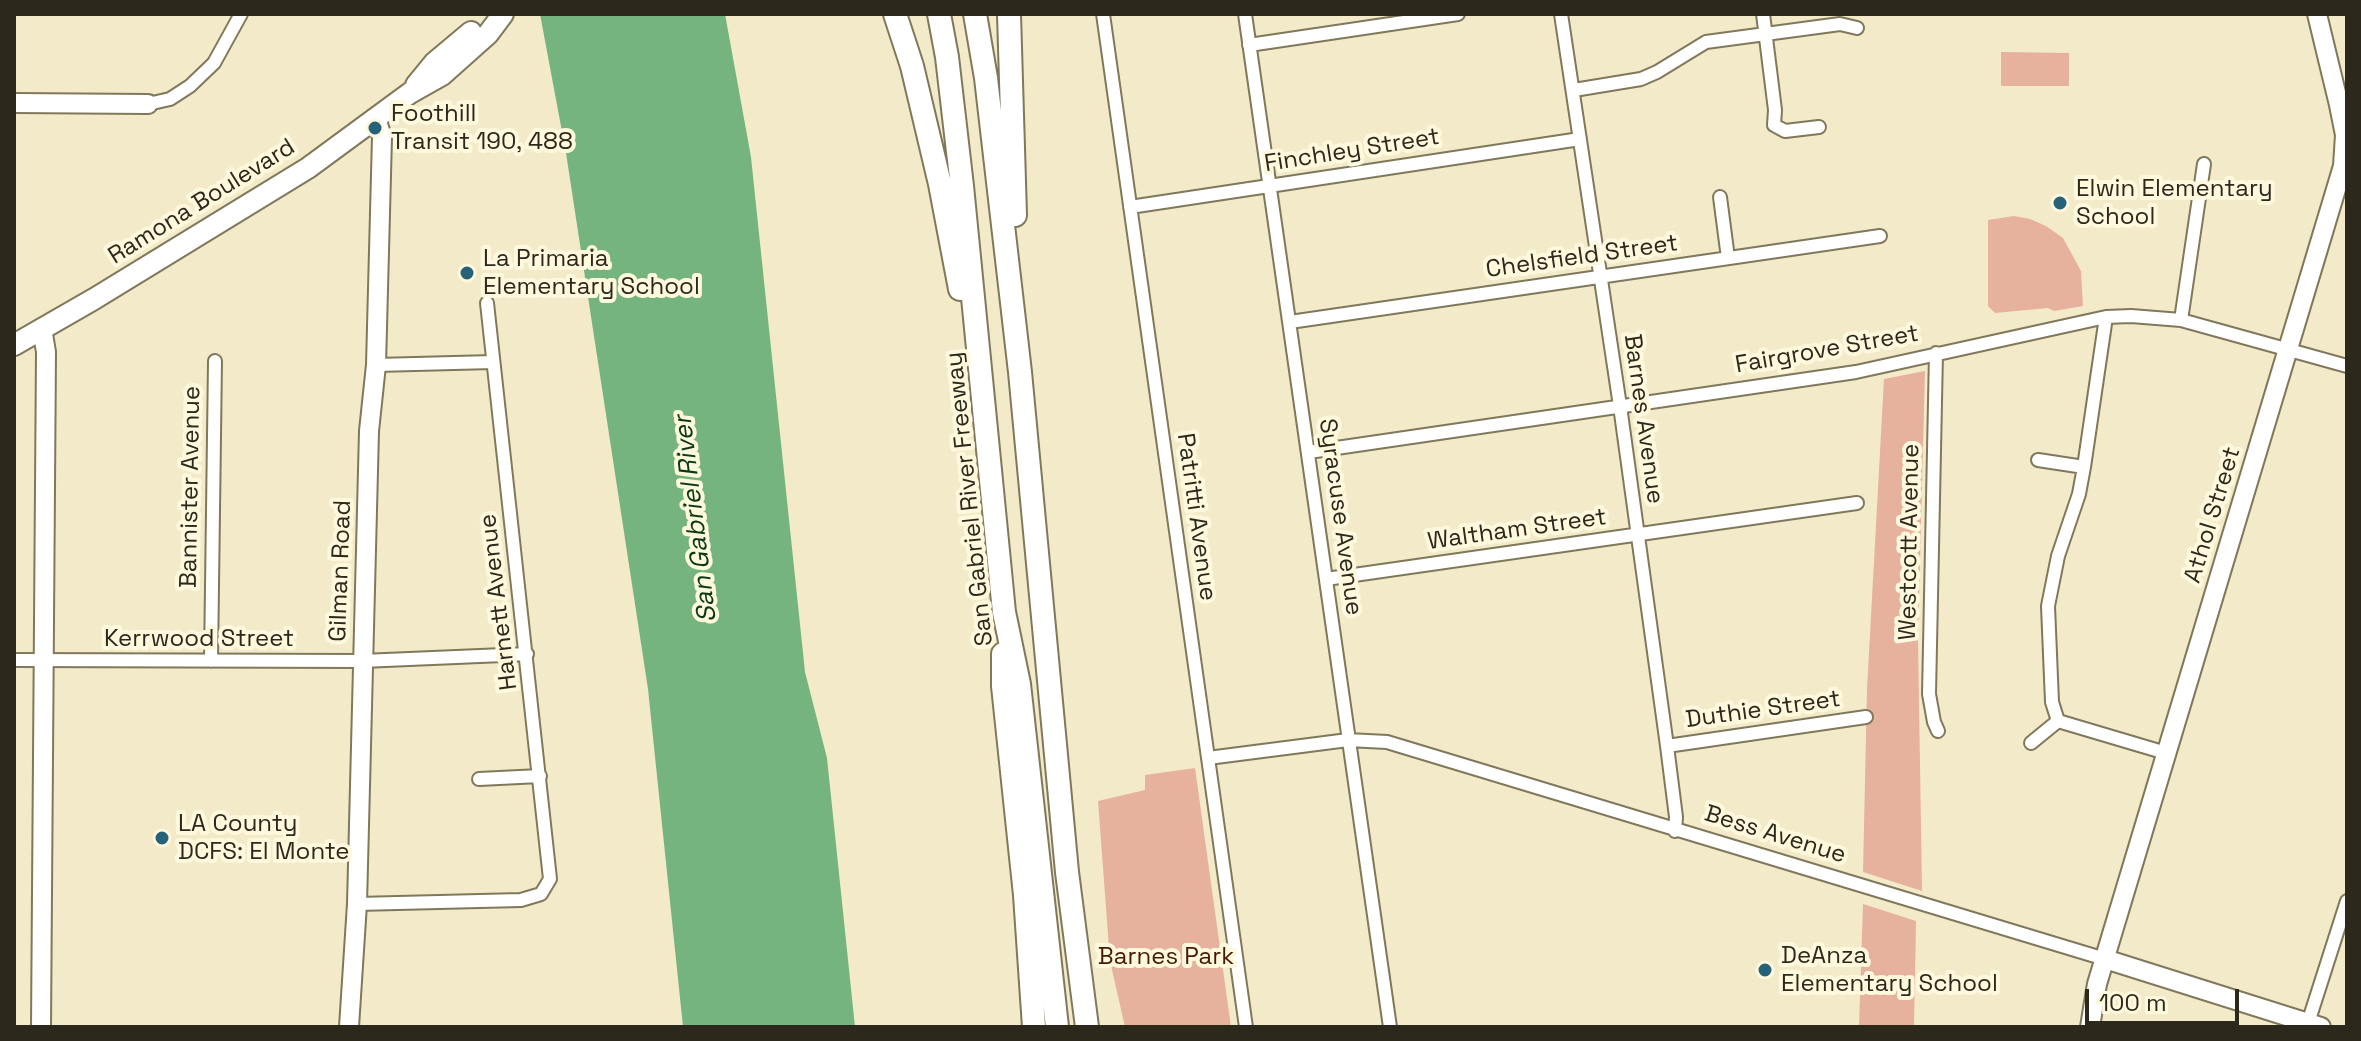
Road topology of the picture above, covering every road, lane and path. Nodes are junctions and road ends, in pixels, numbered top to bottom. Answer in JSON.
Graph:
{"nodes":[{"id":1,"x":241,"y":14,"type":"edge"},
{"id":2,"x":503,"y":14,"type":"edge"},
{"id":3,"x":895,"y":14,"type":"edge"},
{"id":4,"x":939,"y":14,"type":"edge"},
{"id":5,"x":975,"y":14,"type":"edge"},
{"id":6,"x":1009,"y":14,"type":"edge"},
{"id":7,"x":1103,"y":14,"type":"edge"},
{"id":8,"x":1245,"y":14,"type":"edge"},
{"id":9,"x":1458,"y":14,"type":"edge"},
{"id":10,"x":1561,"y":14,"type":"edge"},
{"id":11,"x":1763,"y":14,"type":"edge"},
{"id":12,"x":2317,"y":14,"type":"edge"},
{"id":13,"x":1857,"y":28,"type":"dead end"},
{"id":14,"x":1765,"y":33,"type":"junction"},
{"id":15,"x":1249,"y":45,"type":"junction"},
{"id":16,"x":1574,"y":90,"type":"junction"},
{"id":17,"x":14,"y":103,"type":"edge"},
{"id":18,"x":148,"y":104,"type":"joint"},
{"id":19,"x":376,"y":118,"type":"junction"},
{"id":20,"x":1819,"y":127,"type":"dead end"},
{"id":21,"x":1580,"y":139,"type":"junction"},
{"id":22,"x":2204,"y":164,"type":"dead end"},
{"id":23,"x":1268,"y":186,"type":"junction"},
{"id":24,"x":1720,"y":197,"type":"dead end"},
{"id":25,"x":1130,"y":207,"type":"junction"},
{"id":26,"x":1880,"y":236,"type":"dead end"},
{"id":27,"x":1728,"y":258,"type":"junction"},
{"id":28,"x":1600,"y":277,"type":"junction"},
{"id":29,"x":487,"y":303,"type":"dead end"},
{"id":30,"x":2106,"y":317,"type":"junction"},
{"id":31,"x":2181,"y":320,"type":"junction"},
{"id":32,"x":1290,"y":322,"type":"junction"},
{"id":33,"x":42,"y":328,"type":"junction"},
{"id":34,"x":14,"y":345,"type":"edge"},
{"id":35,"x":2287,"y":349,"type":"junction"},
{"id":36,"x":1936,"y":353,"type":"junction"},
{"id":37,"x":215,"y":361,"type":"dead end"},
{"id":38,"x":493,"y":362,"type":"junction"},
{"id":39,"x":376,"y":365,"type":"junction"},
{"id":40,"x":2347,"y":366,"type":"edge"},
{"id":41,"x":1020,"y":372,"type":"junction"},
{"id":42,"x":1620,"y":406,"type":"junction"},
{"id":43,"x":989,"y":445,"type":"junction"},
{"id":44,"x":1309,"y":452,"type":"junction"},
{"id":45,"x":2038,"y":460,"type":"dead end"},
{"id":46,"x":2084,"y":467,"type":"junction"},
{"id":47,"x":1857,"y":503,"type":"dead end"},
{"id":48,"x":1637,"y":535,"type":"junction"},
{"id":49,"x":1326,"y":579,"type":"junction"},
{"id":50,"x":1004,"y":612,"type":"junction"},
{"id":51,"x":527,"y":654,"type":"junction"},
{"id":52,"x":14,"y":660,"type":"edge"},
{"id":53,"x":44,"y":660,"type":"junction"},
{"id":54,"x":211,"y":661,"type":"junction"},
{"id":55,"x":362,"y":661,"type":"junction"},
{"id":56,"x":1866,"y":717,"type":"dead end"},
{"id":57,"x":2058,"y":721,"type":"junction"},
{"id":58,"x":1938,"y":731,"type":"dead end"},
{"id":59,"x":1348,"y":740,"type":"junction"},
{"id":60,"x":2031,"y":743,"type":"dead end"},
{"id":61,"x":1667,"y":746,"type":"junction"},
{"id":62,"x":2166,"y":753,"type":"junction"},
{"id":63,"x":1208,"y":758,"type":"junction"},
{"id":64,"x":540,"y":776,"type":"junction"},
{"id":65,"x":479,"y":779,"type":"dead end"},
{"id":66,"x":1675,"y":831,"type":"junction"},
{"id":67,"x":1067,"y":872,"type":"junction"},
{"id":68,"x":2347,"y":901,"type":"edge"},
{"id":69,"x":357,"y":904,"type":"junction"},
{"id":70,"x":2105,"y":959,"type":"junction"},
{"id":71,"x":2315,"y":1025,"type":"edge"},
{"id":72,"x":41,"y":1027,"type":"edge"},
{"id":73,"x":349,"y":1027,"type":"edge"},
{"id":74,"x":1034,"y":1027,"type":"edge"},
{"id":75,"x":1057,"y":1027,"type":"edge"},
{"id":76,"x":1087,"y":1027,"type":"edge"},
{"id":77,"x":1099,"y":1027,"type":"edge"},
{"id":78,"x":1246,"y":1027,"type":"edge"},
{"id":79,"x":1390,"y":1027,"type":"edge"},
{"id":80,"x":2090,"y":1027,"type":"edge"}],
"edges":[{"from":1,"to":18,"type":"street"},
{"from":2,"to":19,"type":"main road","name":"Ramona Boulevard"},
{"from":3,"to":43,"type":"highway"},
{"from":4,"to":43,"type":"highway","name":"San Gabriel River Freeway"},
{"from":5,"to":41,"type":"highway"},
{"from":6,"to":41,"type":"highway"},
{"from":7,"to":25,"type":"street","name":"Patritti Avenue"},
{"from":8,"to":15,"type":"street","name":"Syracuse Avenue"},
{"from":9,"to":15,"type":"street"},
{"from":10,"to":16,"type":"street","name":"Barnes Avenue"},
{"from":11,"to":14,"type":"street"},
{"from":12,"to":35,"type":"street","name":"Athol Street"},
{"from":13,"to":14,"type":"street"},
{"from":14,"to":16,"type":"street"},
{"from":14,"to":20,"type":"street"},
{"from":15,"to":23,"type":"street","name":"Syracuse Avenue"},
{"from":16,"to":21,"type":"street","name":"Barnes Avenue"},
{"from":17,"to":18,"type":"street"},
{"from":19,"to":33,"type":"main road","name":"Ramona Boulevard"},
{"from":19,"to":39,"type":"street","name":"Gilman Road"},
{"from":21,"to":23,"type":"street","name":"Finchley Street"},
{"from":21,"to":28,"type":"street","name":"Barnes Avenue"},
{"from":22,"to":31,"type":"street"},
{"from":23,"to":25,"type":"street","name":"Finchley Street"},
{"from":23,"to":32,"type":"street","name":"Syracuse Avenue"},
{"from":24,"to":27,"type":"street"},
{"from":25,"to":63,"type":"street","name":"Patritti Avenue"},
{"from":26,"to":27,"type":"street","name":"Chelsfield Street"},
{"from":27,"to":28,"type":"street","name":"Chelsfield Street"},
{"from":28,"to":32,"type":"street","name":"Chelsfield Street"},
{"from":28,"to":42,"type":"street","name":"Barnes Avenue"},
{"from":29,"to":38,"type":"street","name":"Harnett Avenue"},
{"from":30,"to":31,"type":"street","name":"Fairgrove Street"},
{"from":30,"to":36,"type":"street","name":"Fairgrove Street"},
{"from":30,"to":46,"type":"street"},
{"from":31,"to":35,"type":"street","name":"Fairgrove Street"},
{"from":32,"to":44,"type":"street","name":"Syracuse Avenue"},
{"from":33,"to":34,"type":"main road","name":"Ramona Boulevard"},
{"from":33,"to":53,"type":"street"},
{"from":35,"to":40,"type":"street","name":"Fairgrove Street"},
{"from":35,"to":62,"type":"street","name":"Athol Street"},
{"from":36,"to":42,"type":"street","name":"Fairgrove Street"},
{"from":36,"to":58,"type":"street","name":"Westcott Avenue"},
{"from":37,"to":54,"type":"street","name":"Bannister Avenue"},
{"from":38,"to":39,"type":"street"},
{"from":38,"to":51,"type":"street","name":"Harnett Avenue"},
{"from":39,"to":55,"type":"street","name":"Gilman Road"},
{"from":41,"to":67,"type":"highway"},
{"from":42,"to":44,"type":"street","name":"Fairgrove Street"},
{"from":42,"to":48,"type":"street","name":"Barnes Avenue"},
{"from":43,"to":50,"type":"highway","name":"San Gabriel River Freeway"},
{"from":44,"to":49,"type":"street","name":"Syracuse Avenue"},
{"from":45,"to":46,"type":"street"},
{"from":46,"to":57,"type":"street"},
{"from":47,"to":48,"type":"street","name":"Waltham Street"},
{"from":48,"to":49,"type":"street","name":"Waltham Street"},
{"from":48,"to":61,"type":"street","name":"Barnes Avenue"},
{"from":49,"to":59,"type":"street","name":"Syracuse Avenue"},
{"from":50,"to":74,"type":"highway"},
{"from":50,"to":75,"type":"highway","name":"San Gabriel River Freeway"},
{"from":51,"to":55,"type":"street","name":"Kerrwood Street"},
{"from":51,"to":64,"type":"street","name":"Harnett Avenue"},
{"from":52,"to":53,"type":"street","name":"Kerrwood Street"},
{"from":53,"to":54,"type":"street","name":"Kerrwood Street"},
{"from":53,"to":72,"type":"street"},
{"from":54,"to":55,"type":"street","name":"Kerrwood Street"},
{"from":55,"to":69,"type":"street","name":"Gilman Road"},
{"from":56,"to":61,"type":"street","name":"Duthie Street"},
{"from":57,"to":60,"type":"street"},
{"from":57,"to":62,"type":"street"},
{"from":59,"to":63,"type":"street","name":"Bess Avenue"},
{"from":59,"to":66,"type":"street","name":"Bess Avenue"},
{"from":59,"to":79,"type":"street","name":"Syracuse Avenue"},
{"from":61,"to":66,"type":"street","name":"Barnes Avenue"},
{"from":62,"to":70,"type":"street","name":"Athol Street"},
{"from":63,"to":78,"type":"street","name":"Patritti Avenue"},
{"from":64,"to":65,"type":"street"},
{"from":64,"to":69,"type":"street","name":"Harnett Avenue"},
{"from":66,"to":70,"type":"street","name":"Bess Avenue"},
{"from":67,"to":76,"type":"highway"},
{"from":67,"to":77,"type":"highway"},
{"from":68,"to":71,"type":"street"},
{"from":69,"to":73,"type":"street","name":"Gilman Road"},
{"from":70,"to":71,"type":"street","name":"Bess Avenue"},
{"from":70,"to":80,"type":"street","name":"Athol Street"}]}
